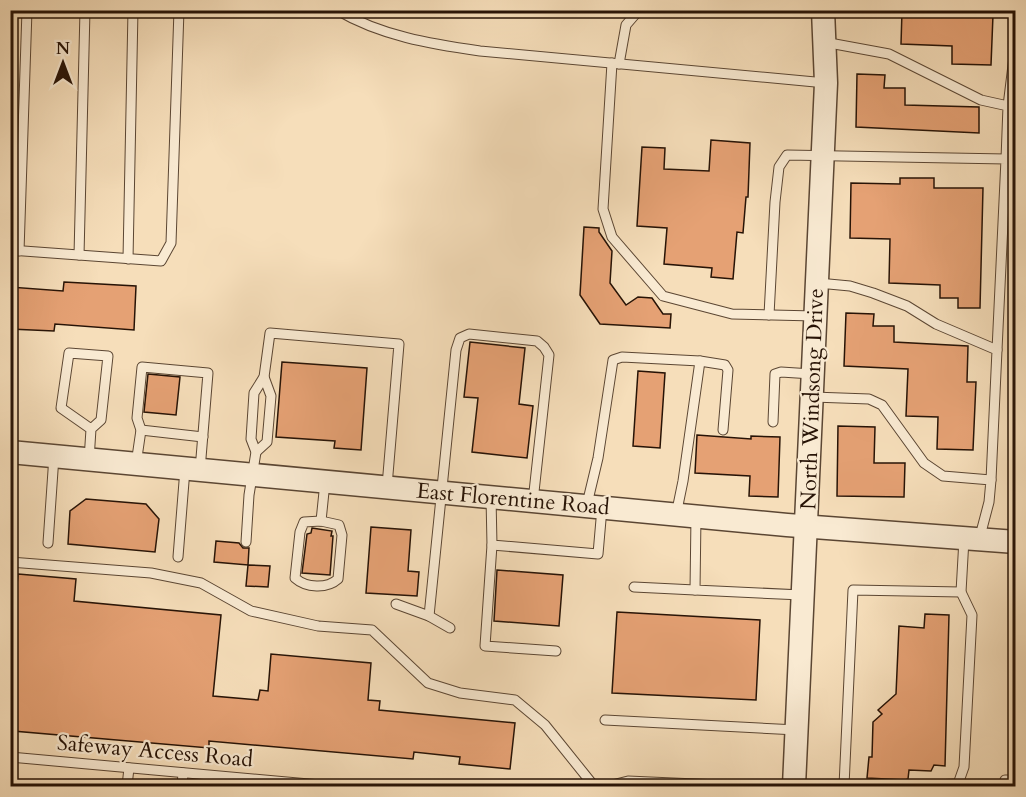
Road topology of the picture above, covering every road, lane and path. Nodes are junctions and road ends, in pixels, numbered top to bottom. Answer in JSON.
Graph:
{"nodes":[{"id":1,"x":27,"y":10,"type":"edge"},
{"id":2,"x":85,"y":10,"type":"edge"},
{"id":3,"x":133,"y":10,"type":"edge"},
{"id":4,"x":178,"y":10,"type":"edge"},
{"id":5,"x":337,"y":10,"type":"edge"},
{"id":6,"x":639,"y":10,"type":"edge"},
{"id":7,"x":823,"y":10,"type":"edge"},
{"id":8,"x":1015,"y":10,"type":"edge"},
{"id":9,"x":824,"y":42,"type":"junction"},
{"id":10,"x":616,"y":64,"type":"junction"},
{"id":11,"x":826,"y":83,"type":"junction"},
{"id":12,"x":1008,"y":106,"type":"junction"},
{"id":13,"x":822,"y":155,"type":"junction"},
{"id":14,"x":1006,"y":159,"type":"junction"},
{"id":15,"x":15,"y":250,"type":"edge"},
{"id":16,"x":79,"y":255,"type":"junction"},
{"id":17,"x":128,"y":259,"type":"junction"},
{"id":18,"x":816,"y":283,"type":"junction"},
{"id":19,"x":769,"y":315,"type":"junction"},
{"id":20,"x":814,"y":316,"type":"junction"},
{"id":21,"x":997,"y":350,"type":"junction"},
{"id":22,"x":700,"y":362,"type":"junction"},
{"id":23,"x":812,"y":374,"type":"junction"},
{"id":24,"x":264,"y":377,"type":"junction"},
{"id":25,"x":810,"y":397,"type":"junction"},
{"id":26,"x":773,"y":422,"type":"dead end"},
{"id":27,"x":91,"y":429,"type":"junction"},
{"id":28,"x":141,"y":430,"type":"junction"},
{"id":29,"x":723,"y":430,"type":"dead end"},
{"id":30,"x":203,"y":437,"type":"junction"},
{"id":31,"x":10,"y":452,"type":"edge"},
{"id":32,"x":256,"y":452,"type":"junction"},
{"id":33,"x":54,"y":456,"type":"junction"},
{"id":34,"x":89,"y":460,"type":"junction"},
{"id":35,"x":136,"y":464,"type":"junction"},
{"id":36,"x":193,"y":469,"type":"junction"},
{"id":37,"x":253,"y":475,"type":"junction"},
{"id":38,"x":990,"y":480,"type":"junction"},
{"id":39,"x":325,"y":482,"type":"junction"},
{"id":40,"x":387,"y":487,"type":"junction"},
{"id":41,"x":442,"y":493,"type":"junction"},
{"id":42,"x":491,"y":497,"type":"junction"},
{"id":43,"x":533,"y":501,"type":"junction"},
{"id":44,"x":594,"y":507,"type":"junction"},
{"id":45,"x":686,"y":515,"type":"junction"},
{"id":46,"x":321,"y":521,"type":"junction"},
{"id":47,"x":807,"y":526,"type":"junction"},
{"id":48,"x":971,"y":539,"type":"junction"},
{"id":49,"x":246,"y":542,"type":"dead end"},
{"id":50,"x":1016,"y":542,"type":"edge"},
{"id":51,"x":48,"y":543,"type":"dead end"},
{"id":52,"x":492,"y":545,"type":"junction"},
{"id":53,"x":178,"y":557,"type":"dead end"},
{"id":54,"x":10,"y":562,"type":"edge"},
{"id":55,"x":634,"y":588,"type":"dead end"},
{"id":56,"x":694,"y":590,"type":"junction"},
{"id":57,"x":961,"y":592,"type":"junction"},
{"id":58,"x":804,"y":596,"type":"junction"},
{"id":59,"x":396,"y":604,"type":"dead end"},
{"id":60,"x":429,"y":616,"type":"junction"},
{"id":61,"x":450,"y":628,"type":"dead end"},
{"id":62,"x":556,"y":651,"type":"dead end"},
{"id":63,"x":605,"y":720,"type":"dead end"},
{"id":64,"x":797,"y":730,"type":"junction"},
{"id":65,"x":10,"y":757,"type":"edge"},
{"id":66,"x":129,"y":768,"type":"junction"},
{"id":67,"x":183,"y":773,"type":"junction"},
{"id":68,"x":1005,"y":780,"type":"dead end"},
{"id":69,"x":1016,"y":780,"type":"edge"},
{"id":70,"x":651,"y":784,"type":"edge"},
{"id":71,"x":961,"y":785,"type":"edge"},
{"id":72,"x":127,"y":786,"type":"edge"},
{"id":73,"x":182,"y":786,"type":"edge"},
{"id":74,"x":331,"y":786,"type":"edge"},
{"id":75,"x":594,"y":786,"type":"edge"},
{"id":76,"x":608,"y":786,"type":"edge"},
{"id":77,"x":741,"y":786,"type":"edge"},
{"id":78,"x":794,"y":786,"type":"edge"},
{"id":79,"x":844,"y":786,"type":"edge"},
{"id":80,"x":907,"y":786,"type":"edge"}],
"edges":[{"from":1,"to":15,"type":"lane"},
{"from":2,"to":16,"type":"lane"},
{"from":3,"to":17,"type":"lane"},
{"from":4,"to":17,"type":"lane"},
{"from":5,"to":10,"type":"lane"},
{"from":6,"to":10,"type":"lane"},
{"from":7,"to":9,"type":"street","name":"North Windsong Drive"},
{"from":8,"to":12,"type":"lane"},
{"from":9,"to":11,"type":"street","name":"North Windsong Drive"},
{"from":9,"to":12,"type":"lane"},
{"from":10,"to":11,"type":"lane"},
{"from":10,"to":19,"type":"lane"},
{"from":11,"to":13,"type":"street","name":"North Windsong Drive"},
{"from":12,"to":14,"type":"lane"},
{"from":13,"to":14,"type":"lane"},
{"from":13,"to":18,"type":"street","name":"North Windsong Drive"},
{"from":13,"to":19,"type":"lane"},
{"from":14,"to":21,"type":"lane"},
{"from":15,"to":16,"type":"lane"},
{"from":16,"to":17,"type":"lane"},
{"from":18,"to":20,"type":"street","name":"North Windsong Drive"},
{"from":18,"to":21,"type":"lane"},
{"from":19,"to":20,"type":"lane"},
{"from":20,"to":23,"type":"street","name":"North Windsong Drive"},
{"from":21,"to":38,"type":"lane"},
{"from":22,"to":29,"type":"lane"},
{"from":22,"to":44,"type":"lane"},
{"from":22,"to":45,"type":"lane"},
{"from":23,"to":25,"type":"street","name":"North Windsong Drive"},
{"from":23,"to":26,"type":"lane"},
{"from":24,"to":32,"type":"lane"},
{"from":24,"to":32,"type":"lane"},
{"from":24,"to":40,"type":"lane"},
{"from":25,"to":38,"type":"lane"},
{"from":25,"to":47,"type":"street","name":"North Windsong Drive"},
{"from":27,"to":27,"type":"lane"},
{"from":27,"to":34,"type":"lane"},
{"from":28,"to":30,"type":"lane"},
{"from":28,"to":30,"type":"lane"},
{"from":28,"to":35,"type":"lane"},
{"from":30,"to":36,"type":"lane"},
{"from":31,"to":33,"type":"street","name":"East Florentine Road"},
{"from":32,"to":37,"type":"lane"},
{"from":33,"to":34,"type":"street","name":"East Florentine Road"},
{"from":33,"to":51,"type":"lane"},
{"from":34,"to":35,"type":"street","name":"East Florentine Road"},
{"from":35,"to":36,"type":"street","name":"East Florentine Road"},
{"from":36,"to":37,"type":"street","name":"East Florentine Road"},
{"from":36,"to":53,"type":"lane"},
{"from":37,"to":39,"type":"street","name":"East Florentine Road"},
{"from":37,"to":49,"type":"lane"},
{"from":38,"to":48,"type":"lane"},
{"from":39,"to":40,"type":"street","name":"East Florentine Road"},
{"from":39,"to":46,"type":"lane"},
{"from":40,"to":41,"type":"street","name":"East Florentine Road"},
{"from":41,"to":42,"type":"street","name":"East Florentine Road"},
{"from":41,"to":43,"type":"lane"},
{"from":41,"to":60,"type":"lane"},
{"from":42,"to":43,"type":"street","name":"East Florentine Road"},
{"from":42,"to":52,"type":"lane"},
{"from":43,"to":44,"type":"street","name":"East Florentine Road"},
{"from":44,"to":45,"type":"street","name":"East Florentine Road"},
{"from":44,"to":52,"type":"lane"},
{"from":45,"to":47,"type":"street","name":"East Florentine Road"},
{"from":45,"to":56,"type":"lane"},
{"from":46,"to":46,"type":"lane"},
{"from":47,"to":48,"type":"street","name":"East Florentine Road"},
{"from":47,"to":58,"type":"street","name":"North Windsong Drive"},
{"from":48,"to":50,"type":"street","name":"East Florentine Road"},
{"from":48,"to":57,"type":"lane"},
{"from":52,"to":62,"type":"lane"},
{"from":54,"to":75,"type":"lane"},
{"from":55,"to":56,"type":"lane"},
{"from":56,"to":58,"type":"lane"},
{"from":57,"to":71,"type":"lane"},
{"from":57,"to":79,"type":"lane"},
{"from":58,"to":64,"type":"street","name":"North Windsong Drive"},
{"from":59,"to":60,"type":"lane"},
{"from":60,"to":61,"type":"lane"},
{"from":63,"to":64,"type":"lane"},
{"from":64,"to":78,"type":"street","name":"North Windsong Drive"},
{"from":65,"to":66,"type":"lane","name":"Safeway Access Road"},
{"from":66,"to":67,"type":"lane","name":"Safeway Access Road"},
{"from":66,"to":72,"type":"lane"},
{"from":67,"to":73,"type":"lane"},
{"from":67,"to":74,"type":"lane","name":"Safeway Access Road"},
{"from":68,"to":69,"type":"lane"},
{"from":70,"to":76,"type":"lane"},
{"from":70,"to":77,"type":"lane"},
{"from":71,"to":80,"type":"lane"}]}
